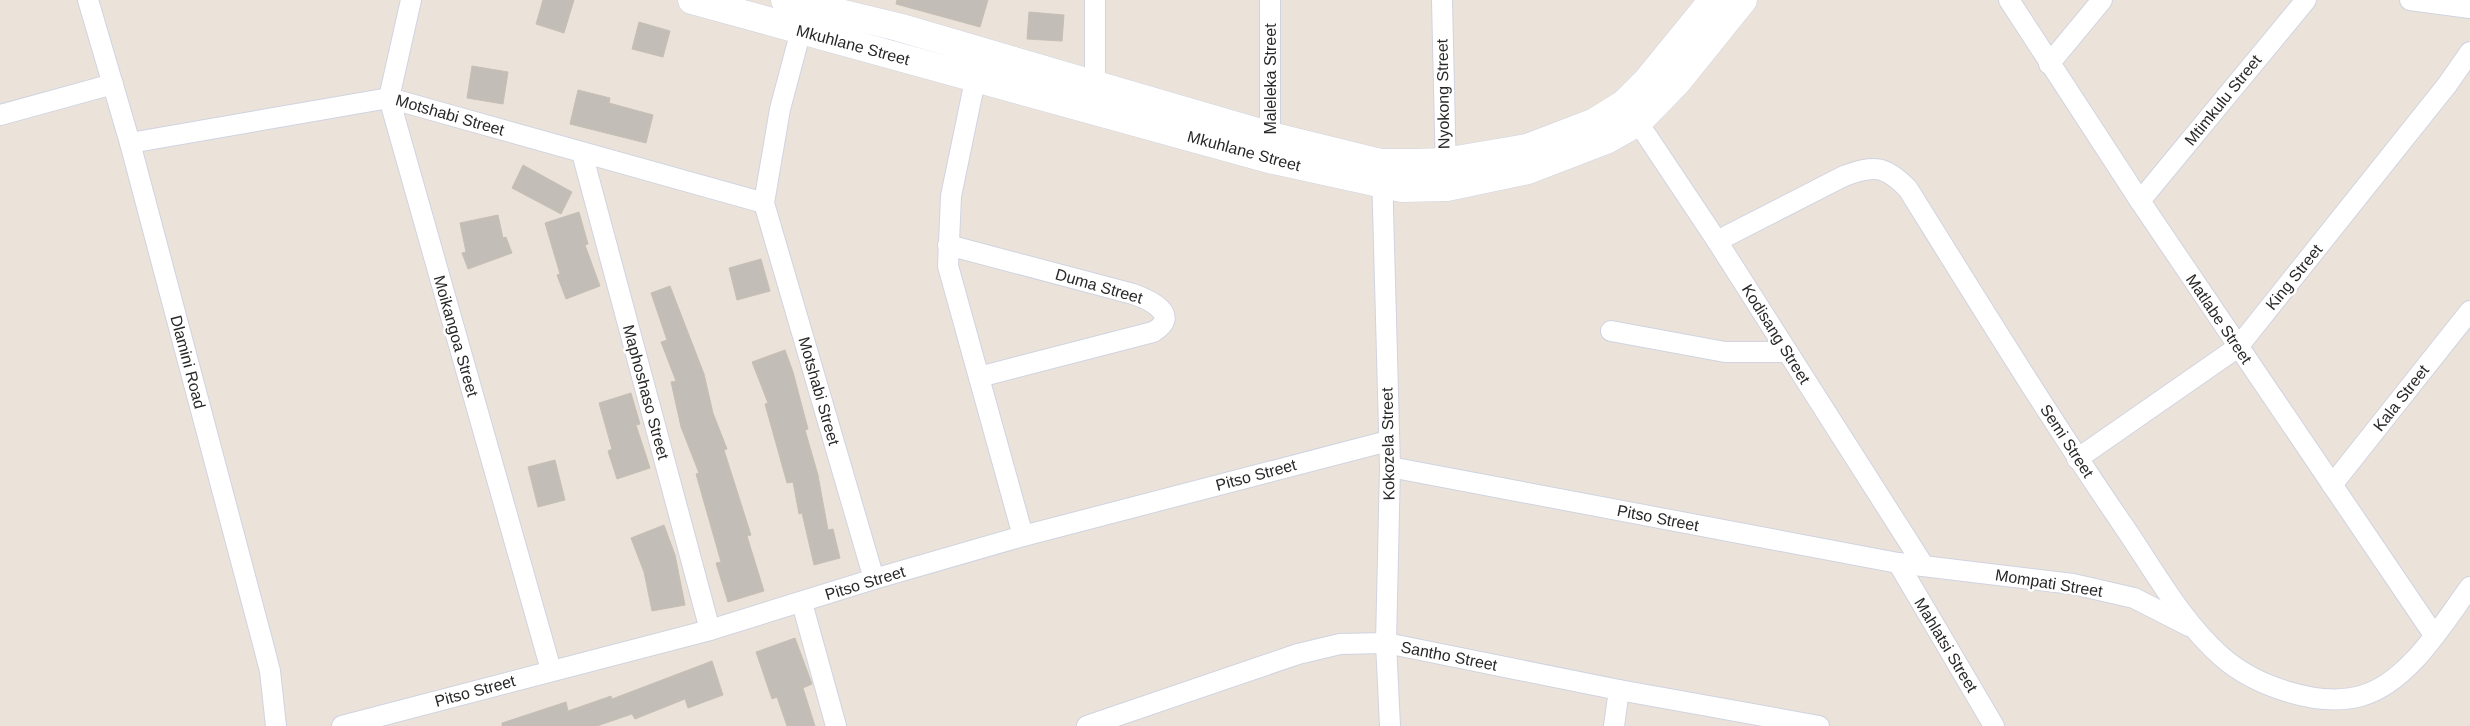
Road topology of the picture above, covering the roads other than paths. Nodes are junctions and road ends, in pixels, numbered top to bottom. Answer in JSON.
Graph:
{"nodes":[{"id":1,"x":88,"y":0,"type":"edge"},
{"id":2,"x":411,"y":0,"type":"edge"},
{"id":3,"x":692,"y":0,"type":"edge"},
{"id":4,"x":1095,"y":0,"type":"edge"},
{"id":5,"x":1270,"y":0,"type":"edge"},
{"id":6,"x":1442,"y":0,"type":"edge"},
{"id":7,"x":1713,"y":0,"type":"edge"},
{"id":8,"x":1743,"y":0,"type":"edge"},
{"id":9,"x":2009,"y":0,"type":"edge"},
{"id":10,"x":2102,"y":0,"type":"edge"},
{"id":11,"x":2306,"y":0,"type":"edge"},
{"id":12,"x":2410,"y":0,"type":"edge"},
{"id":13,"x":2470,"y":8,"type":"edge"},
{"id":14,"x":798,"y":12,"type":"edge"},
{"id":15,"x":981,"y":52,"type":"junction"},
{"id":16,"x":2470,"y":52,"type":"edge"},
{"id":17,"x":2049,"y":64,"type":"junction"},
{"id":18,"x":974,"y":78,"type":"junction"},
{"id":19,"x":113,"y":84,"type":"junction"},
{"id":20,"x":389,"y":98,"type":"junction"},
{"id":21,"x":1095,"y":98,"type":"junction"},
{"id":22,"x":1631,"y":113,"type":"junction"},
{"id":23,"x":0,"y":115,"type":"edge"},
{"id":24,"x":130,"y":142,"type":"junction"},
{"id":25,"x":1270,"y":147,"type":"junction"},
{"id":26,"x":582,"y":153,"type":"junction"},
{"id":27,"x":1382,"y":173,"type":"junction"},
{"id":28,"x":1445,"y":175,"type":"junction"},
{"id":29,"x":2140,"y":201,"type":"junction"},
{"id":30,"x":764,"y":203,"type":"junction"},
{"id":31,"x":1717,"y":241,"type":"junction"},
{"id":32,"x":948,"y":245,"type":"junction"},
{"id":33,"x":2470,"y":311,"type":"edge"},
{"id":34,"x":1611,"y":331,"type":"dead end"},
{"id":35,"x":2238,"y":347,"type":"junction"},
{"id":36,"x":1787,"y":352,"type":"junction"},
{"id":37,"x":979,"y":377,"type":"junction"},
{"id":38,"x":1388,"y":441,"type":"junction"},
{"id":39,"x":2077,"y":459,"type":"junction"},
{"id":40,"x":1390,"y":467,"type":"junction"},
{"id":41,"x":2332,"y":485,"type":"junction"},
{"id":42,"x":1023,"y":536,"type":"junction"},
{"id":43,"x":1898,"y":563,"type":"junction"},
{"id":44,"x":1924,"y":566,"type":"junction"},
{"id":45,"x":874,"y":579,"type":"junction"},
{"id":46,"x":2470,"y":587,"type":"edge"},
{"id":47,"x":802,"y":603,"type":"junction"},
{"id":48,"x":2193,"y":628,"type":"junction"},
{"id":49,"x":710,"y":630,"type":"junction"},
{"id":50,"x":2434,"y":635,"type":"junction"},
{"id":51,"x":1386,"y":643,"type":"junction"},
{"id":52,"x":551,"y":670,"type":"junction"},
{"id":53,"x":1619,"y":690,"type":"junction"},
{"id":54,"x":276,"y":726,"type":"edge"},
{"id":55,"x":342,"y":726,"type":"edge"},
{"id":56,"x":836,"y":726,"type":"edge"},
{"id":57,"x":1088,"y":726,"type":"edge"},
{"id":58,"x":1390,"y":726,"type":"edge"},
{"id":59,"x":1614,"y":726,"type":"edge"},
{"id":60,"x":1819,"y":726,"type":"edge"},
{"id":61,"x":1994,"y":726,"type":"edge"}],
"edges":[{"from":1,"to":19,"type":"street","name":"Dlamini Road"},
{"from":2,"to":20,"type":"street","name":"Moikangoa Street"},
{"from":3,"to":14,"type":"street","name":"Mkuhlane Street"},
{"from":4,"to":21,"type":"street"},
{"from":5,"to":25,"type":"street","name":"Maleleka Street"},
{"from":6,"to":28,"type":"street","name":"Nyokong Street"},
{"from":7,"to":22,"type":"street","name":"Mkuhlane Street"},
{"from":8,"to":22,"type":"street","name":"Mkuhlane Street"},
{"from":9,"to":17,"type":"street","name":"Matlabe Street"},
{"from":10,"to":17,"type":"street"},
{"from":11,"to":29,"type":"street","name":"Mtimkulu Street"},
{"from":12,"to":13,"type":"street"},
{"from":14,"to":15,"type":"street","name":"Mkuhlane Street"},
{"from":14,"to":18,"type":"street","name":"Mkuhlane Street"},
{"from":14,"to":30,"type":"street","name":"Motshabi Street"},
{"from":15,"to":18,"type":"street"},
{"from":15,"to":21,"type":"street","name":"Mkuhlane Street"},
{"from":16,"to":35,"type":"street","name":"King Street"},
{"from":17,"to":29,"type":"street","name":"Matlabe Street"},
{"from":18,"to":21,"type":"street","name":"Mkuhlane Street"},
{"from":18,"to":32,"type":"street"},
{"from":19,"to":23,"type":"street"},
{"from":19,"to":24,"type":"street","name":"Dlamini Road"},
{"from":20,"to":24,"type":"street","name":"Motshabi Street"},
{"from":20,"to":26,"type":"street","name":"Motshabi Street"},
{"from":20,"to":52,"type":"street","name":"Moikangoa Street"},
{"from":21,"to":25,"type":"street","name":"Mkuhlane Street"},
{"from":22,"to":28,"type":"street","name":"Mkuhlane Street"},
{"from":22,"to":31,"type":"street","name":"Kodisang Street"},
{"from":24,"to":54,"type":"street","name":"Dlamini Road"},
{"from":25,"to":27,"type":"street","name":"Mkuhlane Street"},
{"from":26,"to":30,"type":"street","name":"Motshabi Street"},
{"from":26,"to":49,"type":"street","name":"Maphoshaso Street"},
{"from":27,"to":28,"type":"street","name":"Mkuhlane Street"},
{"from":27,"to":38,"type":"street","name":"Kokozela Street"},
{"from":29,"to":35,"type":"street","name":"Matlabe Street"},
{"from":30,"to":45,"type":"street","name":"Motshabi Street"},
{"from":31,"to":36,"type":"street","name":"Kodisang Street"},
{"from":31,"to":39,"type":"street","name":"Semi Street"},
{"from":32,"to":37,"type":"street"},
{"from":32,"to":37,"type":"street","name":"Duma Street"},
{"from":33,"to":41,"type":"street","name":"Kala Street"},
{"from":34,"to":36,"type":"street"},
{"from":35,"to":39,"type":"street","name":"King Street"},
{"from":35,"to":41,"type":"street","name":"Matlabe Street"},
{"from":36,"to":44,"type":"street","name":"Kodisang Street"},
{"from":37,"to":42,"type":"street"},
{"from":38,"to":40,"type":"street","name":"Kokozela Street"},
{"from":38,"to":42,"type":"street","name":"Pitso Street"},
{"from":39,"to":48,"type":"street","name":"Semi Street"},
{"from":40,"to":43,"type":"street","name":"Pitso Street"},
{"from":40,"to":51,"type":"street","name":"Kokozela Street"},
{"from":41,"to":50,"type":"street","name":"Matlabe Street"},
{"from":42,"to":45,"type":"street","name":"Pitso Street"},
{"from":43,"to":44,"type":"street","name":"Mompati Street"},
{"from":43,"to":61,"type":"street","name":"Mahlatsi Street"},
{"from":44,"to":48,"type":"street","name":"Mompati Street"},
{"from":45,"to":47,"type":"street","name":"Pitso Street"},
{"from":46,"to":50,"type":"street"},
{"from":47,"to":49,"type":"street","name":"Pitso Street"},
{"from":47,"to":56,"type":"street"},
{"from":48,"to":50,"type":"street","name":"Semi Street"},
{"from":49,"to":52,"type":"street","name":"Pitso Street"},
{"from":51,"to":53,"type":"street","name":"Santho Street"},
{"from":51,"to":57,"type":"street","name":"Santho Street"},
{"from":51,"to":58,"type":"street","name":"Kokozela Street"},
{"from":52,"to":55,"type":"street","name":"Pitso Street"},
{"from":53,"to":59,"type":"street"},
{"from":53,"to":60,"type":"street","name":"Santho Street"}]}
